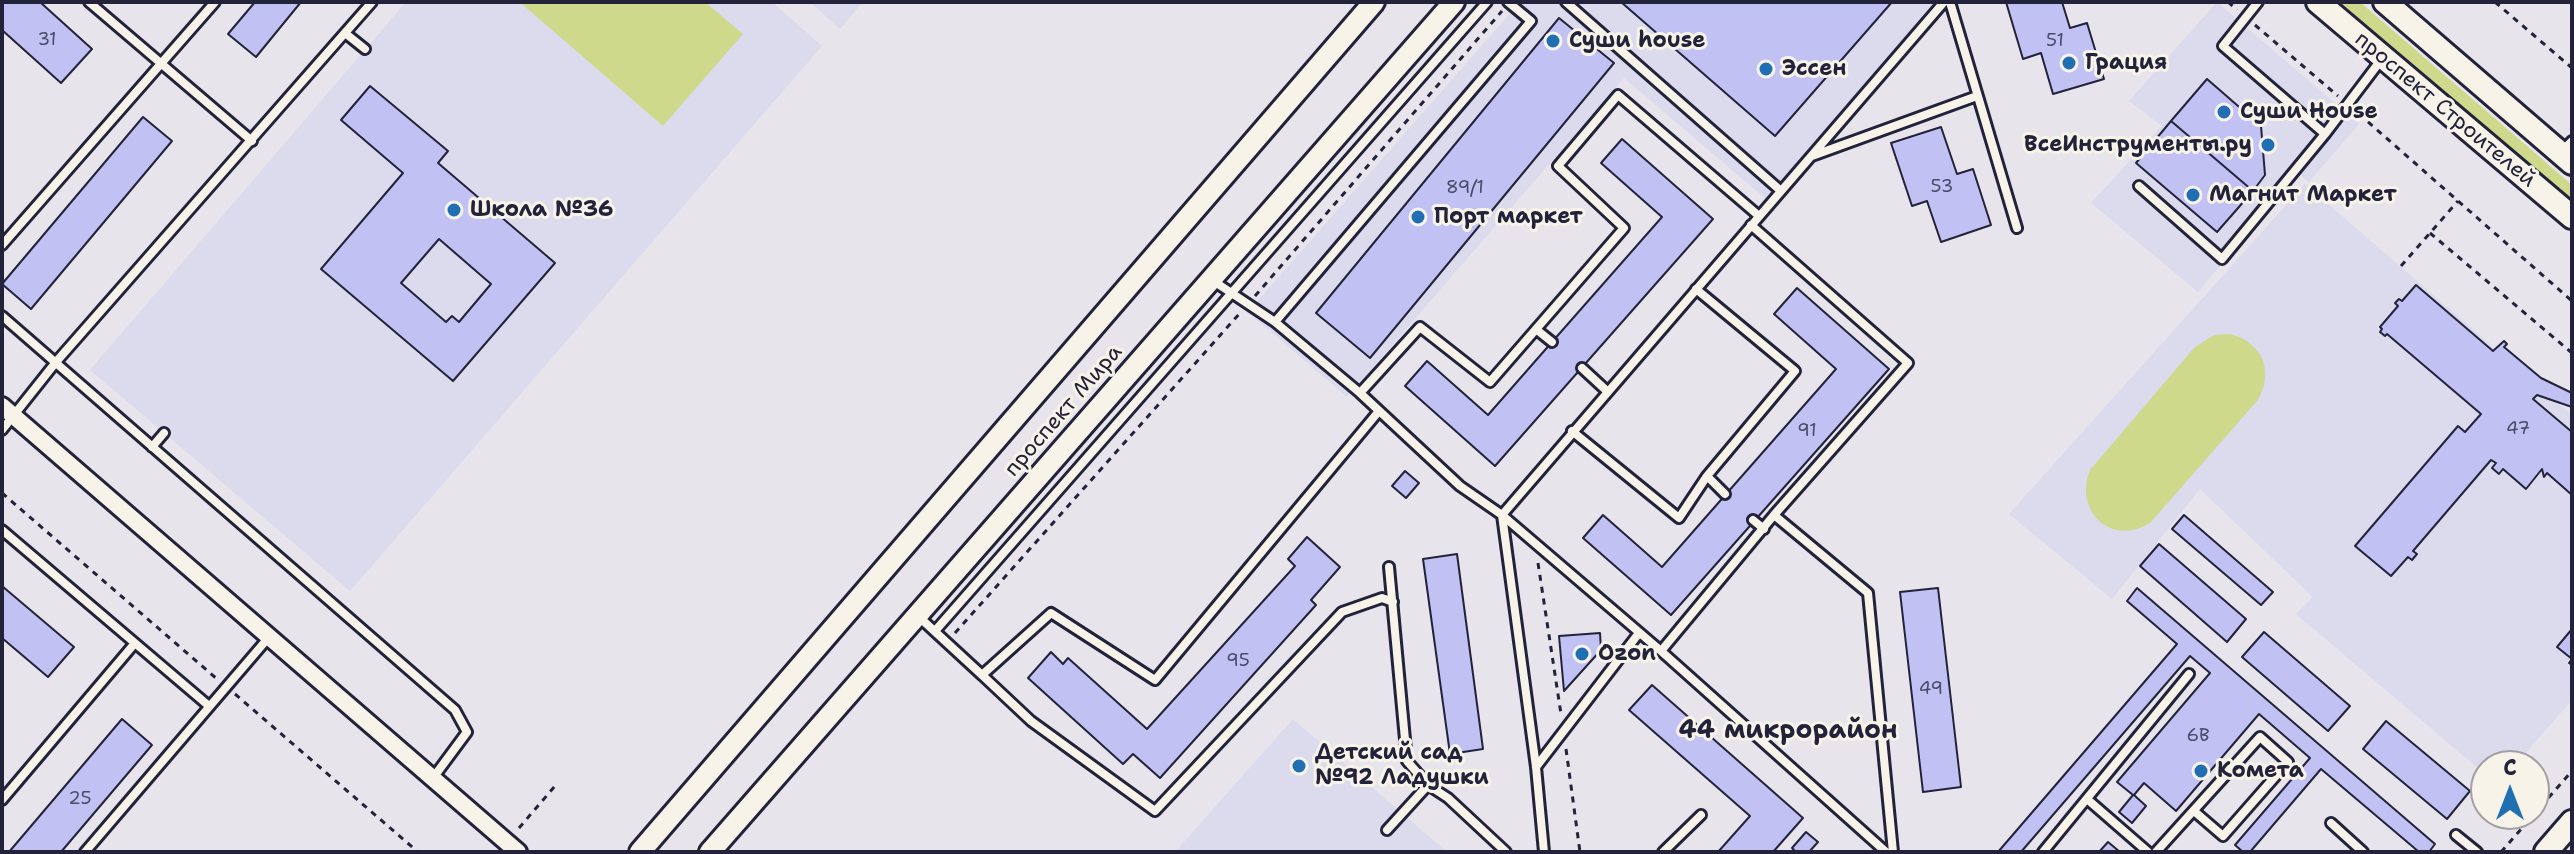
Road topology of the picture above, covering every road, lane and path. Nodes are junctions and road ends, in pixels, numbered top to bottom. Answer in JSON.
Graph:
{"nodes":[{"id":1,"x":89,"y":2,"type":"edge"},
{"id":2,"x":215,"y":2,"type":"edge"},
{"id":3,"x":372,"y":2,"type":"edge"},
{"id":4,"x":1374,"y":2,"type":"edge"},
{"id":5,"x":1454,"y":2,"type":"edge"},
{"id":6,"x":1487,"y":2,"type":"edge"},
{"id":7,"x":1509,"y":2,"type":"edge"},
{"id":8,"x":1566,"y":2,"type":"edge"},
{"id":9,"x":1947,"y":2,"type":"edge"},
{"id":10,"x":2228,"y":2,"type":"edge"},
{"id":11,"x":2258,"y":2,"type":"edge"},
{"id":12,"x":2318,"y":2,"type":"edge"},
{"id":13,"x":2385,"y":2,"type":"edge"},
{"id":14,"x":2495,"y":2,"type":"edge"},
{"id":15,"x":2246,"y":17,"type":"junction"},
{"id":16,"x":345,"y":33,"type":"junction"},
{"id":17,"x":365,"y":49,"type":"dead end"},
{"id":18,"x":2384,"y":57,"type":"junction"},
{"id":19,"x":162,"y":65,"type":"junction"},
{"id":20,"x":2572,"y":68,"type":"edge"},
{"id":21,"x":1977,"y":96,"type":"junction"},
{"id":22,"x":2348,"y":105,"type":"junction"},
{"id":23,"x":2325,"y":134,"type":"junction"},
{"id":24,"x":252,"y":141,"type":"junction"},
{"id":25,"x":2568,"y":152,"type":"edge"},
{"id":26,"x":1811,"y":156,"type":"junction"},
{"id":27,"x":2139,"y":186,"type":"dead end"},
{"id":28,"x":1781,"y":191,"type":"junction"},
{"id":29,"x":2458,"y":201,"type":"junction"},
{"id":30,"x":1759,"y":216,"type":"junction"},
{"id":31,"x":2572,"y":217,"type":"edge"},
{"id":32,"x":1751,"y":225,"type":"junction"},
{"id":33,"x":2017,"y":228,"type":"dead end"},
{"id":34,"x":2430,"y":233,"type":"junction"},
{"id":35,"x":2,"y":245,"type":"edge"},
{"id":36,"x":2401,"y":266,"type":"dead end"},
{"id":37,"x":1211,"y":279,"type":"junction"},
{"id":38,"x":1696,"y":289,"type":"junction"},
{"id":39,"x":1233,"y":292,"type":"junction"},
{"id":40,"x":2572,"y":301,"type":"edge"},
{"id":41,"x":1249,"y":303,"type":"junction"},
{"id":42,"x":2,"y":316,"type":"edge"},
{"id":43,"x":1275,"y":322,"type":"junction"},
{"id":44,"x":1537,"y":330,"type":"junction"},
{"id":45,"x":1552,"y":342,"type":"dead end"},
{"id":46,"x":2572,"y":353,"type":"edge"},
{"id":47,"x":56,"y":362,"type":"junction"},
{"id":48,"x":1582,"y":368,"type":"dead end"},
{"id":49,"x":1608,"y":392,"type":"junction"},
{"id":50,"x":1360,"y":393,"type":"junction"},
{"id":51,"x":8,"y":411,"type":"edge"},
{"id":52,"x":1379,"y":411,"type":"junction"},
{"id":53,"x":2,"y":430,"type":"edge"},
{"id":54,"x":1572,"y":431,"type":"junction"},
{"id":55,"x":164,"y":433,"type":"dead end"},
{"id":56,"x":152,"y":447,"type":"junction"},
{"id":57,"x":1707,"y":476,"type":"junction"},
{"id":58,"x":2,"y":493,"type":"edge"},
{"id":59,"x":1725,"y":494,"type":"dead end"},
{"id":60,"x":1502,"y":515,"type":"junction"},
{"id":61,"x":1774,"y":515,"type":"junction"},
{"id":62,"x":1753,"y":520,"type":"dead end"},
{"id":63,"x":1764,"y":529,"type":"junction"},
{"id":64,"x":2,"y":530,"type":"edge"},
{"id":65,"x":1535,"y":544,"type":"junction"},
{"id":66,"x":1389,"y":567,"type":"dead end"},
{"id":67,"x":1393,"y":602,"type":"junction"},
{"id":68,"x":917,"y":615,"type":"junction"},
{"id":69,"x":935,"y":631,"type":"junction"},
{"id":70,"x":1639,"y":633,"type":"junction"},
{"id":71,"x":269,"y":637,"type":"junction"},
{"id":72,"x":947,"y":642,"type":"junction"},
{"id":73,"x":135,"y":643,"type":"junction"},
{"id":74,"x":1661,"y":651,"type":"junction"},
{"id":75,"x":2189,"y":674,"type":"dead end"},
{"id":76,"x":982,"y":675,"type":"junction"},
{"id":77,"x":226,"y":686,"type":"junction"},
{"id":78,"x":209,"y":706,"type":"junction"},
{"id":79,"x":1563,"y":731,"type":"junction"},
{"id":80,"x":1536,"y":767,"type":"junction"},
{"id":81,"x":2572,"y":771,"type":"edge"},
{"id":82,"x":433,"y":778,"type":"junction"},
{"id":83,"x":1428,"y":785,"type":"junction"},
{"id":84,"x":555,"y":786,"type":"dead end"},
{"id":85,"x":2087,"y":799,"type":"junction"},
{"id":86,"x":2,"y":800,"type":"edge"},
{"id":87,"x":2194,"y":811,"type":"junction"},
{"id":88,"x":1701,"y":815,"type":"dead end"},
{"id":89,"x":2572,"y":822,"type":"edge"},
{"id":90,"x":2331,"y":823,"type":"dead end"},
{"id":91,"x":1387,"y":830,"type":"dead end"},
{"id":92,"x":2456,"y":835,"type":"dead end"},
{"id":93,"x":2351,"y":842,"type":"junction"},
{"id":94,"x":512,"y":847,"type":"edge"},
{"id":95,"x":85,"y":852,"type":"edge"},
{"id":96,"x":418,"y":852,"type":"edge"},
{"id":97,"x":640,"y":852,"type":"edge"},
{"id":98,"x":710,"y":852,"type":"edge"},
{"id":99,"x":1506,"y":852,"type":"edge"},
{"id":100,"x":1544,"y":852,"type":"edge"},
{"id":101,"x":1580,"y":852,"type":"edge"},
{"id":102,"x":1663,"y":852,"type":"edge"},
{"id":103,"x":1886,"y":852,"type":"edge"},
{"id":104,"x":1893,"y":852,"type":"edge"},
{"id":105,"x":2043,"y":852,"type":"edge"},
{"id":106,"x":2148,"y":852,"type":"edge"},
{"id":107,"x":2156,"y":852,"type":"edge"},
{"id":108,"x":2342,"y":852,"type":"edge"},
{"id":109,"x":2363,"y":852,"type":"edge"},
{"id":110,"x":2477,"y":852,"type":"edge"},
{"id":111,"x":2501,"y":852,"type":"edge"},
{"id":112,"x":2546,"y":852,"type":"edge"}],
"edges":[{"from":1,"to":19,"type":"lane"},
{"from":2,"to":19,"type":"lane"},
{"from":3,"to":16,"type":"lane"},
{"from":4,"to":97,"type":"street","name":"проспект Мира"},
{"from":5,"to":37,"type":"street","name":"проспект Мира"},
{"from":6,"to":39,"type":"lane"},
{"from":7,"to":41,"type":"path"},
{"from":7,"to":43,"type":"lane"},
{"from":8,"to":28,"type":"lane"},
{"from":9,"to":21,"type":"lane"},
{"from":9,"to":26,"type":"lane"},
{"from":10,"to":15,"type":"path"},
{"from":11,"to":15,"type":"lane"},
{"from":12,"to":18,"type":"main road","name":"проспект Строителей"},
{"from":13,"to":25,"type":"main road","name":"проспект Строителей"},
{"from":14,"to":20,"type":"path"},
{"from":15,"to":22,"type":"path"},
{"from":15,"to":23,"type":"lane"},
{"from":16,"to":17,"type":"lane"},
{"from":16,"to":24,"type":"lane"},
{"from":18,"to":22,"type":"lane"},
{"from":18,"to":31,"type":"main road","name":"проспект Строителей"},
{"from":19,"to":24,"type":"lane"},
{"from":19,"to":35,"type":"lane"},
{"from":21,"to":26,"type":"lane"},
{"from":21,"to":33,"type":"lane"},
{"from":22,"to":23,"type":"lane"},
{"from":22,"to":29,"type":"path"},
{"from":23,"to":27,"type":"lane"},
{"from":24,"to":47,"type":"lane"},
{"from":26,"to":28,"type":"lane"},
{"from":28,"to":30,"type":"lane"},
{"from":29,"to":34,"type":"path"},
{"from":29,"to":40,"type":"path"},
{"from":30,"to":32,"type":"lane"},
{"from":30,"to":44,"type":"lane"},
{"from":32,"to":38,"type":"lane"},
{"from":32,"to":61,"type":"lane"},
{"from":34,"to":36,"type":"path"},
{"from":34,"to":46,"type":"path"},
{"from":37,"to":39,"type":"lane"},
{"from":37,"to":68,"type":"street","name":"проспект Мира"},
{"from":38,"to":49,"type":"lane"},
{"from":38,"to":57,"type":"lane"},
{"from":39,"to":41,"type":"lane"},
{"from":39,"to":69,"type":"lane"},
{"from":41,"to":43,"type":"lane"},
{"from":41,"to":72,"type":"path"},
{"from":42,"to":47,"type":"lane"},
{"from":43,"to":50,"type":"lane"},
{"from":44,"to":45,"type":"lane"},
{"from":44,"to":50,"type":"lane"},
{"from":47,"to":51,"type":"lane"},
{"from":47,"to":56,"type":"lane"},
{"from":48,"to":49,"type":"lane"},
{"from":49,"to":54,"type":"lane"},
{"from":50,"to":52,"type":"lane"},
{"from":51,"to":53,"type":"lane"},
{"from":51,"to":71,"type":"street"},
{"from":52,"to":60,"type":"lane"},
{"from":52,"to":76,"type":"lane"},
{"from":54,"to":57,"type":"lane"},
{"from":54,"to":60,"type":"lane"},
{"from":55,"to":56,"type":"lane"},
{"from":56,"to":82,"type":"lane"},
{"from":57,"to":59,"type":"lane"},
{"from":58,"to":77,"type":"path"},
{"from":60,"to":65,"type":"lane"},
{"from":60,"to":80,"type":"lane"},
{"from":61,"to":63,"type":"lane"},
{"from":61,"to":104,"type":"lane"},
{"from":62,"to":63,"type":"lane"},
{"from":63,"to":74,"type":"lane"},
{"from":64,"to":73,"type":"lane"},
{"from":65,"to":70,"type":"lane"},
{"from":65,"to":79,"type":"path"},
{"from":66,"to":67,"type":"lane"},
{"from":67,"to":76,"type":"lane"},
{"from":67,"to":83,"type":"lane"},
{"from":68,"to":69,"type":"lane"},
{"from":68,"to":98,"type":"street","name":"проспект Мира"},
{"from":69,"to":72,"type":"lane"},
{"from":70,"to":74,"type":"lane"},
{"from":70,"to":79,"type":"lane"},
{"from":71,"to":77,"type":"lane"},
{"from":71,"to":82,"type":"street"},
{"from":72,"to":76,"type":"lane"},
{"from":73,"to":78,"type":"lane"},
{"from":73,"to":86,"type":"lane"},
{"from":74,"to":103,"type":"lane"},
{"from":75,"to":85,"type":"lane"},
{"from":77,"to":78,"type":"lane"},
{"from":77,"to":96,"type":"path"},
{"from":78,"to":95,"type":"lane"},
{"from":79,"to":80,"type":"lane"},
{"from":79,"to":101,"type":"path"},
{"from":80,"to":100,"type":"lane"},
{"from":81,"to":111,"type":"path"},
{"from":82,"to":94,"type":"street"},
{"from":83,"to":91,"type":"lane"},
{"from":83,"to":99,"type":"lane"},
{"from":84,"to":94,"type":"path"},
{"from":85,"to":105,"type":"lane"},
{"from":85,"to":106,"type":"lane"},
{"from":87,"to":87,"type":"lane"},
{"from":87,"to":107,"type":"lane"},
{"from":88,"to":102,"type":"lane"},
{"from":89,"to":112,"type":"main road"},
{"from":90,"to":93,"type":"lane"},
{"from":92,"to":110,"type":"lane"},
{"from":93,"to":108,"type":"lane"},
{"from":93,"to":109,"type":"lane"}]}
